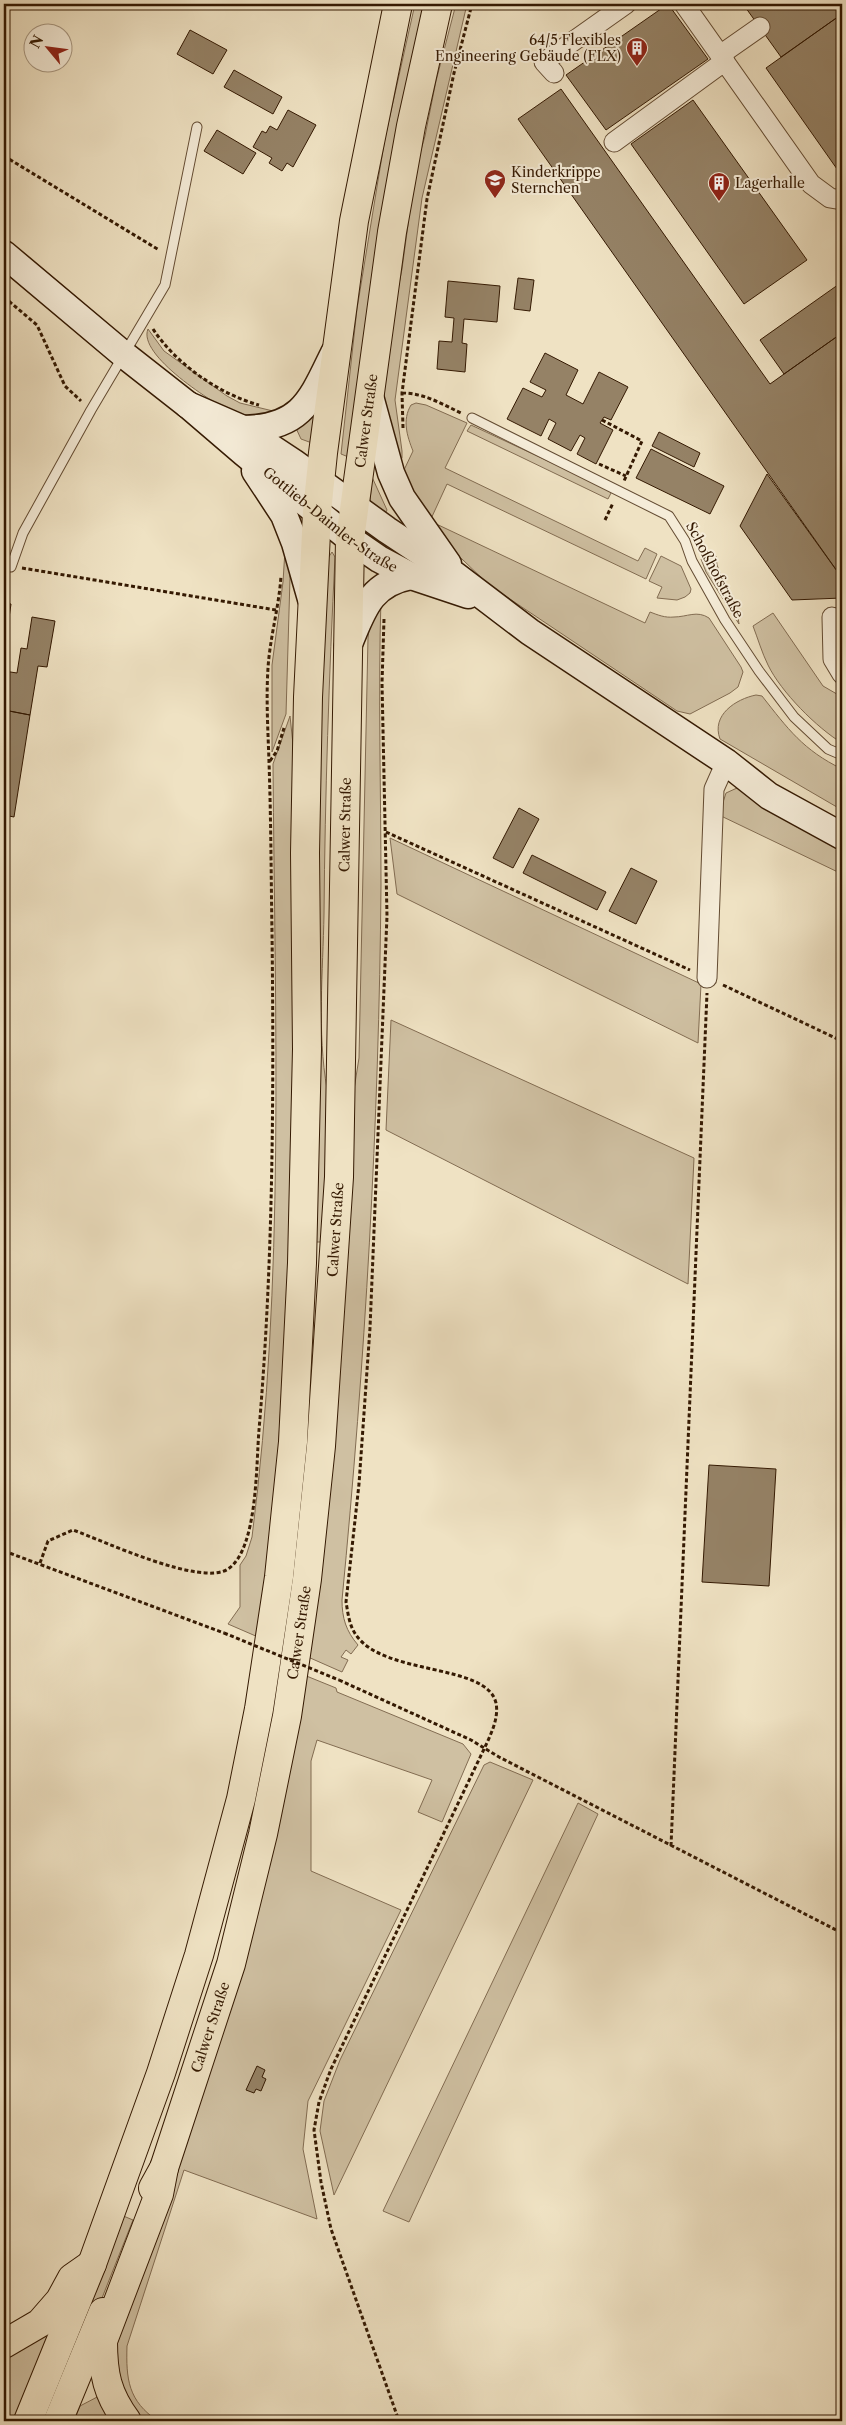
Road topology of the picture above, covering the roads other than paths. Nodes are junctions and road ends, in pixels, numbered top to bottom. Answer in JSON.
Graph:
{"nodes":[{"id":1,"x":398,"y":4,"type":"edge"},
{"id":2,"x":438,"y":4,"type":"edge"},
{"id":3,"x":624,"y":4,"type":"edge"},
{"id":4,"x":684,"y":4,"type":"edge"},
{"id":5,"x":760,"y":27,"type":"dead end"},
{"id":6,"x":723,"y":58,"type":"junction"},
{"id":7,"x":554,"y":73,"type":"dead end"},
{"id":8,"x":197,"y":127,"type":"dead end"},
{"id":9,"x":614,"y":142,"type":"dead end"},
{"id":10,"x":842,"y":200,"type":"edge"},
{"id":11,"x":4,"y":254,"type":"edge"},
{"id":12,"x":339,"y":343,"type":"junction"},
{"id":13,"x":123,"y":354,"type":"junction"},
{"id":14,"x":368,"y":392,"type":"junction"},
{"id":15,"x":472,"y":418,"type":"dead end"},
{"id":16,"x":243,"y":441,"type":"junction"},
{"id":17,"x":320,"y":480,"type":"junction"},
{"id":18,"x":354,"y":506,"type":"junction"},
{"id":19,"x":317,"y":512,"type":"junction"},
{"id":20,"x":350,"y":539,"type":"junction"},
{"id":21,"x":11,"y":567,"type":"road end"},
{"id":22,"x":455,"y":575,"type":"junction"},
{"id":23,"x":412,"y":576,"type":"junction"},
{"id":24,"x":312,"y":602,"type":"junction"},
{"id":25,"x":490,"y":604,"type":"junction"},
{"id":26,"x":832,"y":617,"type":"dead end"},
{"id":27,"x":347,"y":647,"type":"junction"},
{"id":28,"x":842,"y":674,"type":"edge"},
{"id":29,"x":842,"y":755,"type":"edge"},
{"id":30,"x":726,"y":762,"type":"junction"},
{"id":31,"x":842,"y":818,"type":"edge"},
{"id":32,"x":842,"y":836,"type":"edge"},
{"id":33,"x":707,"y":978,"type":"road end"},
{"id":34,"x":164,"y":2168,"type":"junction"},
{"id":35,"x":92,"y":2264,"type":"junction"},
{"id":36,"x":4,"y":2344,"type":"edge"},
{"id":37,"x":28,"y":2421,"type":"edge"},
{"id":38,"x":58,"y":2421,"type":"edge"},
{"id":39,"x":127,"y":2421,"type":"edge"}],
"edges":[{"from":1,"to":12,"type":"main road","name":"Calwer Straße"},
{"from":2,"to":14,"type":"main road","name":"Calwer Straße"},
{"from":3,"to":7,"type":"street"},
{"from":4,"to":6,"type":"street"},
{"from":5,"to":6,"type":"street"},
{"from":6,"to":9,"type":"street"},
{"from":6,"to":10,"type":"street"},
{"from":8,"to":13,"type":"lane"},
{"from":11,"to":13,"type":"main road","name":"Gottlieb-Daimler-Straße"},
{"from":12,"to":16,"type":"main road"},
{"from":12,"to":17,"type":"main road","name":"Calwer Straße"},
{"from":13,"to":16,"type":"main road","name":"Gottlieb-Daimler-Straße"},
{"from":13,"to":21,"type":"lane"},
{"from":14,"to":18,"type":"main road","name":"Calwer Straße"},
{"from":14,"to":22,"type":"main road"},
{"from":15,"to":29,"type":"lane","name":"Schoßhofstraße"},
{"from":16,"to":17,"type":"main road","name":"Gottlieb-Daimler-Straße"},
{"from":16,"to":19,"type":"main road","name":"Gottlieb-Daimler-Straße"},
{"from":16,"to":24,"type":"main road"},
{"from":17,"to":18,"type":"main road","name":"Gottlieb-Daimler-Straße"},
{"from":17,"to":19,"type":"main road","name":"Calwer Straße"},
{"from":18,"to":20,"type":"main road","name":"Calwer Straße"},
{"from":18,"to":22,"type":"main road","name":"Gottlieb-Daimler-Straße"},
{"from":19,"to":20,"type":"main road","name":"Gottlieb-Daimler-Straße"},
{"from":19,"to":24,"type":"main road","name":"Calwer Straße"},
{"from":20,"to":23,"type":"main road","name":"Gottlieb-Daimler-Straße"},
{"from":20,"to":27,"type":"main road","name":"Calwer Straße"},
{"from":22,"to":25,"type":"main road","name":"Gottlieb-Daimler-Straße"},
{"from":23,"to":25,"type":"main road","name":"Gottlieb-Daimler-Straße"},
{"from":23,"to":27,"type":"main road"},
{"from":24,"to":35,"type":"main road","name":"Calwer Straße"},
{"from":25,"to":30,"type":"main road","name":"Gottlieb-Daimler-Straße"},
{"from":26,"to":28,"type":"street"},
{"from":27,"to":34,"type":"main road","name":"Calwer Straße"},
{"from":30,"to":31,"type":"main road","name":"Gottlieb-Daimler-Straße"},
{"from":30,"to":32,"type":"main road","name":"Gottlieb-Daimler-Straße"},
{"from":30,"to":33,"type":"street"},
{"from":34,"to":38,"type":"main road","name":"Calwer Straße"},
{"from":34,"to":39,"type":"main road"},
{"from":35,"to":36,"type":"main road"},
{"from":35,"to":37,"type":"main road","name":"Calwer Straße"}]}
